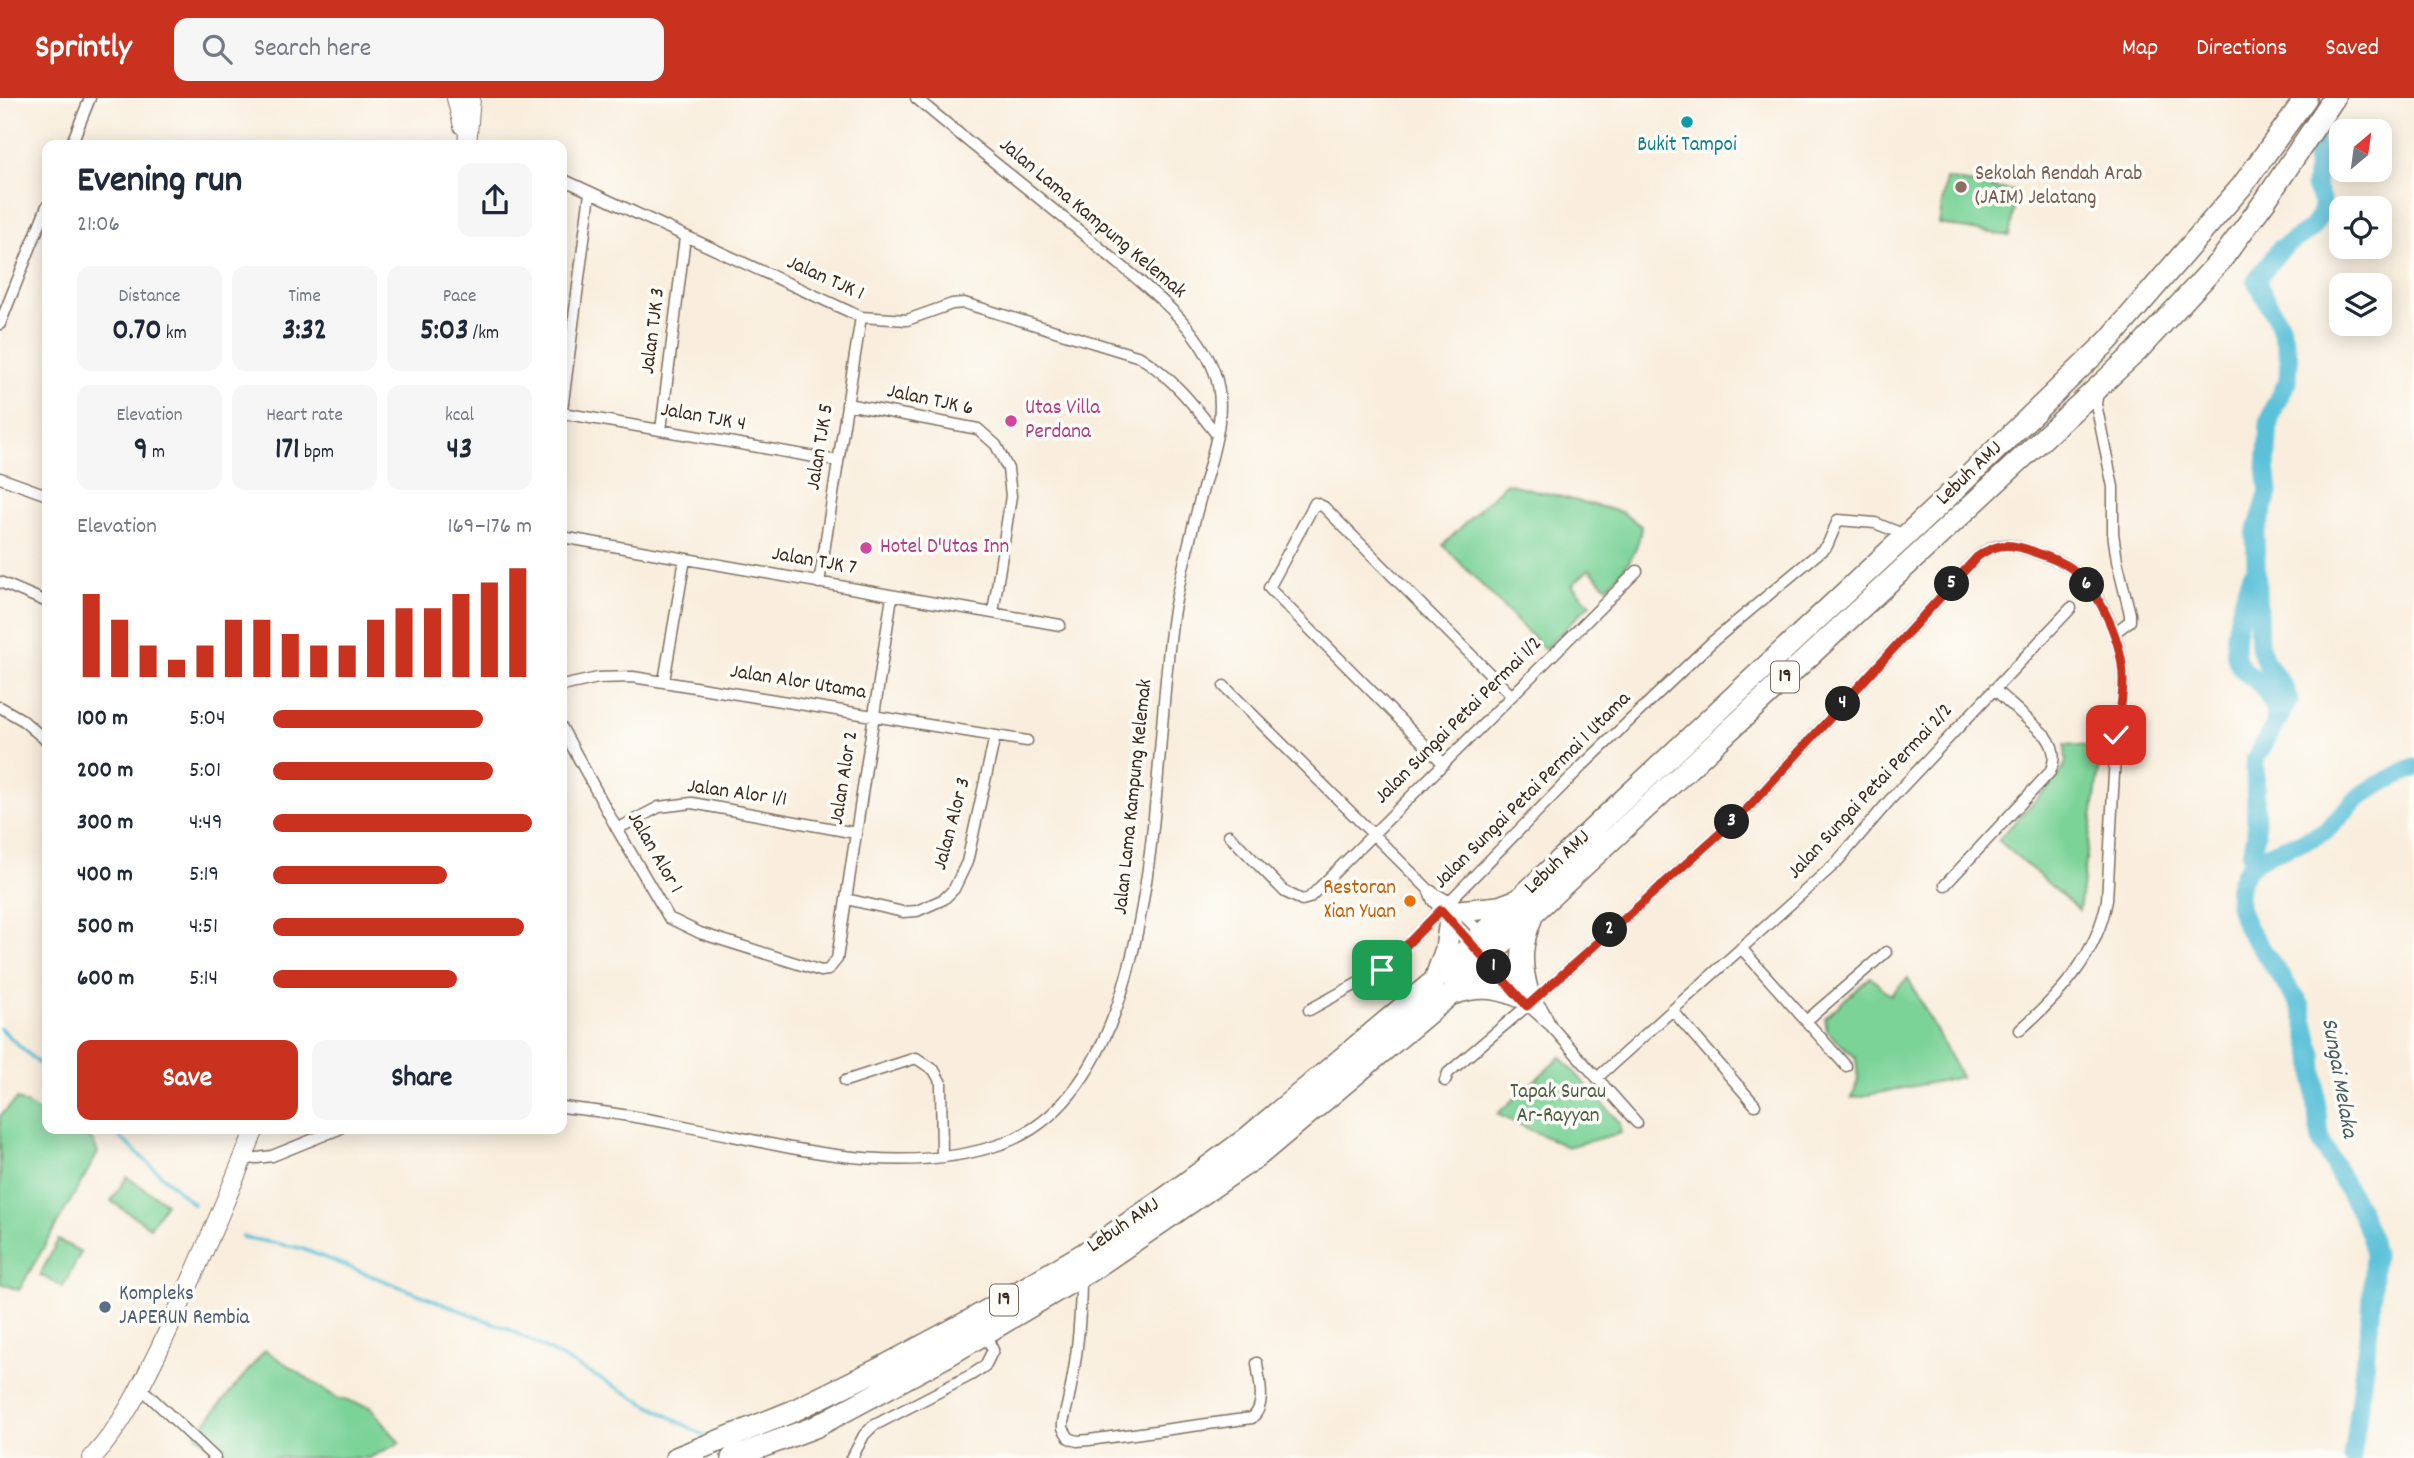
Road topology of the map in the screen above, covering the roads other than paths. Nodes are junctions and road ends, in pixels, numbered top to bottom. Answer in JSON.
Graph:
{"nodes":[{"id":1,"x":90,"y":98,"type":"edge"},
{"id":2,"x":456,"y":98,"type":"edge"},
{"id":3,"x":471,"y":98,"type":"edge"},
{"id":4,"x":916,"y":98,"type":"edge"},
{"id":5,"x":2305,"y":98,"type":"edge"},
{"id":6,"x":2331,"y":103,"type":"edge"},
{"id":7,"x":73,"y":140,"type":"edge"},
{"id":8,"x":466,"y":140,"type":"edge"},
{"id":9,"x":467,"y":140,"type":"edge"},
{"id":10,"x":567,"y":181,"type":"edge"},
{"id":11,"x":590,"y":192,"type":"junction"},
{"id":12,"x":42,"y":217,"type":"edge"},
{"id":13,"x":685,"y":237,"type":"junction"},
{"id":14,"x":3,"y":307,"type":"edge"},
{"id":15,"x":861,"y":317,"type":"junction"},
{"id":16,"x":0,"y":324,"type":"edge"},
{"id":17,"x":567,"y":372,"type":"edge"},
{"id":18,"x":2099,"y":385,"type":"junction"},
{"id":19,"x":847,"y":404,"type":"junction"},
{"id":20,"x":567,"y":412,"type":"edge"},
{"id":21,"x":662,"y":430,"type":"junction"},
{"id":22,"x":1217,"y":435,"type":"junction"},
{"id":23,"x":838,"y":461,"type":"junction"},
{"id":24,"x":0,"y":478,"type":"edge"},
{"id":25,"x":42,"y":493,"type":"edge"},
{"id":26,"x":1905,"y":536,"type":"junction"},
{"id":27,"x":567,"y":538,"type":"edge"},
{"id":28,"x":685,"y":559,"type":"junction"},
{"id":29,"x":1637,"y":571,"type":"dead end"},
{"id":30,"x":0,"y":582,"type":"edge"},
{"id":31,"x":819,"y":583,"type":"junction"},
{"id":32,"x":892,"y":596,"type":"junction"},
{"id":33,"x":42,"y":600,"type":"edge"},
{"id":34,"x":2071,"y":608,"type":"dead end"},
{"id":35,"x":993,"y":613,"type":"junction"},
{"id":36,"x":1060,"y":625,"type":"dead end"},
{"id":37,"x":2114,"y":633,"type":"junction"},
{"id":38,"x":664,"y":681,"type":"junction"},
{"id":39,"x":567,"y":685,"type":"edge"},
{"id":40,"x":1224,"y":686,"type":"dead end"},
{"id":41,"x":1994,"y":689,"type":"junction"},
{"id":42,"x":1512,"y":696,"type":"junction"},
{"id":43,"x":0,"y":707,"type":"edge"},
{"id":44,"x":874,"y":715,"type":"junction"},
{"id":45,"x":995,"y":736,"type":"junction"},
{"id":46,"x":42,"y":737,"type":"edge"},
{"id":47,"x":567,"y":737,"type":"edge"},
{"id":48,"x":1027,"y":741,"type":"dead end"},
{"id":49,"x":1444,"y":764,"type":"junction"},
{"id":50,"x":617,"y":829,"type":"junction"},
{"id":51,"x":856,"y":833,"type":"junction"},
{"id":52,"x":1373,"y":834,"type":"junction"},
{"id":53,"x":1229,"y":835,"type":"dead end"},
{"id":54,"x":1945,"y":885,"type":"dead end"},
{"id":55,"x":846,"y":899,"type":"junction"},
{"id":56,"x":1526,"y":907,"type":"junction"},
{"id":57,"x":1450,"y":911,"type":"junction"},
{"id":58,"x":1485,"y":948,"type":"junction"},
{"id":59,"x":1741,"y":948,"type":"junction"},
{"id":60,"x":1886,"y":952,"type":"dead end"},
{"id":61,"x":833,"y":965,"type":"joint"},
{"id":62,"x":1442,"y":988,"type":"junction"},
{"id":63,"x":1527,"y":997,"type":"junction"},
{"id":64,"x":1309,"y":1010,"type":"dead end"},
{"id":65,"x":1672,"y":1010,"type":"junction"},
{"id":66,"x":1806,"y":1021,"type":"junction"},
{"id":67,"x":2020,"y":1030,"type":"dead end"},
{"id":68,"x":1846,"y":1066,"type":"dead end"},
{"id":69,"x":1597,"y":1078,"type":"junction"},
{"id":70,"x":845,"y":1081,"type":"dead end"},
{"id":71,"x":1445,"y":1081,"type":"dead end"},
{"id":72,"x":1755,"y":1105,"type":"dead end"},
{"id":73,"x":567,"y":1108,"type":"edge"},
{"id":74,"x":1637,"y":1123,"type":"dead end"},
{"id":75,"x":253,"y":1134,"type":"edge"},
{"id":76,"x":327,"y":1134,"type":"edge"},
{"id":77,"x":942,"y":1156,"type":"junction"},
{"id":78,"x":242,"y":1160,"type":"junction"},
{"id":79,"x":1081,"y":1276,"type":"junction"},
{"id":80,"x":985,"y":1334,"type":"junction"},
{"id":81,"x":1257,"y":1363,"type":"dead end"},
{"id":82,"x":140,"y":1387,"type":"junction"},
{"id":83,"x":750,"y":1441,"type":"junction"},
{"id":84,"x":92,"y":1458,"type":"edge"},
{"id":85,"x":215,"y":1458,"type":"edge"},
{"id":86,"x":676,"y":1458,"type":"edge"},
{"id":87,"x":732,"y":1458,"type":"edge"},
{"id":88,"x":852,"y":1458,"type":"edge"}],
"edges":[{"from":1,"to":7,"type":"street"},
{"from":2,"to":8,"type":"main road"},
{"from":3,"to":9,"type":"main road"},
{"from":4,"to":22,"type":"street","name":"Jalan Lama Kampung Kelemak"},
{"from":5,"to":26,"type":"highway","name":"Lebuh AMJ","number":"19"},
{"from":6,"to":18,"type":"highway","name":"Lebuh AMJ","number":"19"},
{"from":10,"to":11,"type":"street","name":"Jalan TJK 1"},
{"from":11,"to":13,"type":"street","name":"Jalan TJK 1"},
{"from":11,"to":17,"type":"street"},
{"from":12,"to":14,"type":"street"},
{"from":13,"to":15,"type":"street","name":"Jalan TJK 1"},
{"from":13,"to":21,"type":"street","name":"Jalan TJK 3"},
{"from":14,"to":16,"type":"street"},
{"from":15,"to":19,"type":"street","name":"Jalan TJK 5"},
{"from":15,"to":22,"type":"street","name":"Jalan TJK 1"},
{"from":18,"to":37,"type":"street"},
{"from":18,"to":56,"type":"highway","name":"Lebuh AMJ","number":"19"},
{"from":19,"to":23,"type":"street","name":"Jalan TJK 5"},
{"from":19,"to":35,"type":"street","name":"Jalan TJK 6"},
{"from":20,"to":21,"type":"street","name":"Jalan TJK 4"},
{"from":21,"to":23,"type":"street","name":"Jalan TJK 4"},
{"from":22,"to":77,"type":"street","name":"Jalan Lama Kampung Kelemak"},
{"from":23,"to":31,"type":"street","name":"Jalan TJK 5"},
{"from":24,"to":25,"type":"street"},
{"from":26,"to":56,"type":"highway","name":"Lebuh AMJ","number":"19"},
{"from":26,"to":57,"type":"street","name":"Jalan Sungai Petai Permai 1 Utama"},
{"from":27,"to":28,"type":"street","name":"Jalan TJK 7"},
{"from":28,"to":31,"type":"street","name":"Jalan TJK 7"},
{"from":28,"to":38,"type":"street"},
{"from":29,"to":42,"type":"street","name":"Jalan Sungai Petai Permai 1/2"},
{"from":30,"to":33,"type":"street"},
{"from":31,"to":32,"type":"street","name":"Jalan TJK 7"},
{"from":32,"to":35,"type":"street","name":"Jalan TJK 7"},
{"from":32,"to":44,"type":"street","name":"Jalan Alor 2"},
{"from":34,"to":41,"type":"street","name":"Jalan Sungai Petai Permai 2/2"},
{"from":35,"to":36,"type":"street","name":"Jalan TJK 7"},
{"from":37,"to":63,"type":"street"},
{"from":37,"to":67,"type":"street"},
{"from":38,"to":39,"type":"street","name":"Jalan Alor Utama"},
{"from":38,"to":44,"type":"street","name":"Jalan Alor Utama"},
{"from":40,"to":52,"type":"street"},
{"from":41,"to":54,"type":"street"},
{"from":41,"to":59,"type":"street","name":"Jalan Sungai Petai Permai 2/2"},
{"from":42,"to":49,"type":"street","name":"Jalan Sungai Petai Permai 1/2"},
{"from":42,"to":49,"type":"street"},
{"from":43,"to":46,"type":"street"},
{"from":44,"to":45,"type":"street","name":"Jalan Alor Utama"},
{"from":44,"to":51,"type":"street","name":"Jalan Alor 2"},
{"from":45,"to":48,"type":"street","name":"Jalan Alor Utama"},
{"from":45,"to":55,"type":"street","name":"Jalan Alor 3"},
{"from":47,"to":50,"type":"street","name":"Jalan Alor 1"},
{"from":49,"to":52,"type":"street","name":"Jalan Sungai Petai Permai 1/2"},
{"from":50,"to":51,"type":"street","name":"Jalan Alor 1/1"},
{"from":50,"to":61,"type":"street","name":"Jalan Alor 1"},
{"from":51,"to":55,"type":"street","name":"Jalan Alor 2"},
{"from":52,"to":53,"type":"street","name":"Jalan Sungai Petai Permai 1/2"},
{"from":52,"to":57,"type":"street"},
{"from":55,"to":61,"type":"street","name":"Jalan Alor 2"},
{"from":56,"to":57,"type":"highway"},
{"from":56,"to":58,"type":"highway","name":"Lebuh AMJ","number":"19"},
{"from":56,"to":63,"type":"highway"},
{"from":57,"to":58,"type":"street"},
{"from":57,"to":62,"type":"highway"},
{"from":57,"to":64,"type":"street","name":"Jalan Sungai Petai Permai 1 Utama"},
{"from":58,"to":62,"type":"highway","name":"Lebuh AMJ","number":"19"},
{"from":58,"to":63,"type":"street"},
{"from":59,"to":65,"type":"street","name":"Jalan Sungai Petai Permai 2/2"},
{"from":59,"to":66,"type":"street"},
{"from":60,"to":66,"type":"street"},
{"from":62,"to":63,"type":"highway"},
{"from":62,"to":79,"type":"highway","name":"Lebuh AMJ","number":"19"},
{"from":62,"to":83,"type":"highway","name":"Lebuh AMJ","number":"19"},
{"from":63,"to":69,"type":"street"},
{"from":63,"to":71,"type":"street"},
{"from":65,"to":69,"type":"street","name":"Jalan Sungai Petai Permai 2/2"},
{"from":65,"to":72,"type":"street"},
{"from":66,"to":68,"type":"street"},
{"from":69,"to":74,"type":"street"},
{"from":70,"to":77,"type":"street"},
{"from":73,"to":77,"type":"street","name":"Jalan Lama Kampung Kelemak"},
{"from":75,"to":78,"type":"main road"},
{"from":76,"to":78,"type":"street"},
{"from":78,"to":82,"type":"main road"},
{"from":79,"to":80,"type":"highway","name":"Lebuh AMJ","number":"19"},
{"from":79,"to":81,"type":"street"},
{"from":80,"to":83,"type":"highway","name":"Lebuh AMJ","number":"19"},
{"from":80,"to":88,"type":"street"},
{"from":82,"to":84,"type":"main road"},
{"from":82,"to":85,"type":"street"},
{"from":83,"to":86,"type":"highway","name":"Lebuh AMJ","number":"19"},
{"from":83,"to":87,"type":"highway","name":"Lebuh AMJ","number":"19"}]}
